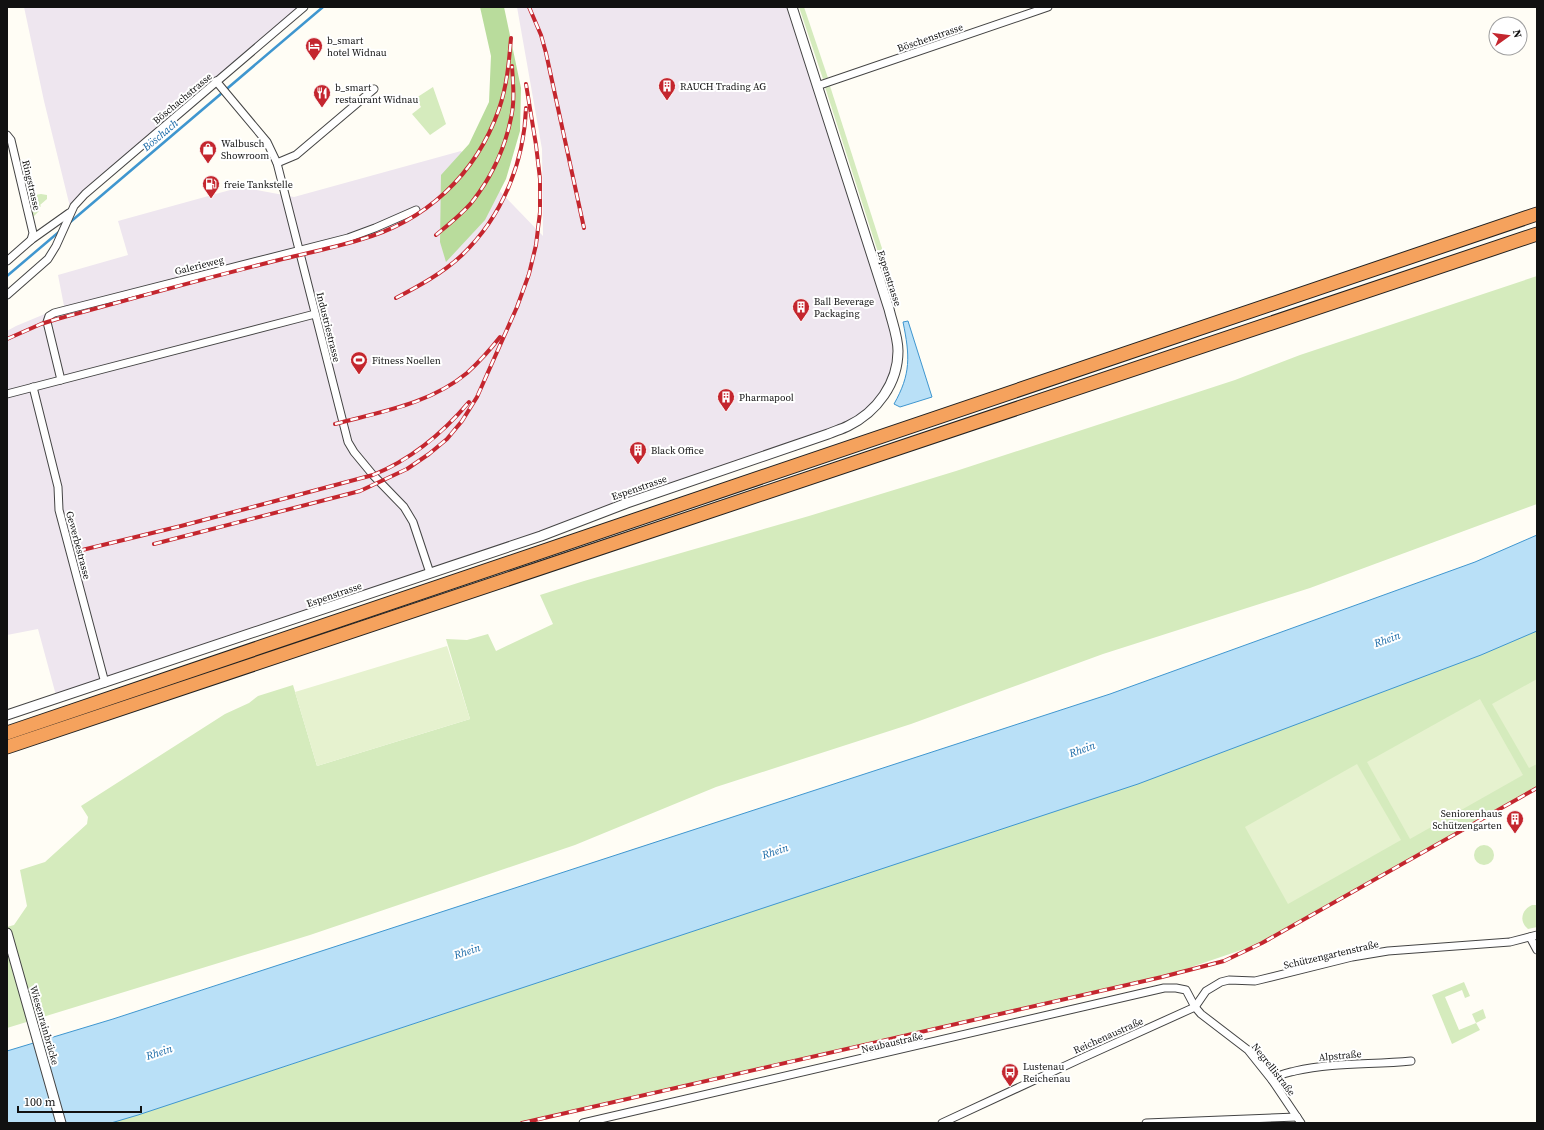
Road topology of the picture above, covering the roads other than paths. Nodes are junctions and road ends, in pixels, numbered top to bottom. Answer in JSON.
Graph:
{"nodes":[{"id":1,"x":304,"y":7,"type":"edge"},
{"id":2,"x":792,"y":7,"type":"edge"},
{"id":3,"x":1048,"y":7,"type":"edge"},
{"id":4,"x":216,"y":82,"type":"junction"},
{"id":5,"x":817,"y":86,"type":"junction"},
{"id":6,"x":374,"y":89,"type":"dead end"},
{"id":7,"x":7,"y":136,"type":"edge"},
{"id":8,"x":277,"y":163,"type":"junction"},
{"id":9,"x":74,"y":206,"type":"junction"},
{"id":10,"x":416,"y":210,"type":"dead end"},
{"id":11,"x":1537,"y":214,"type":"edge"},
{"id":12,"x":1537,"y":234,"type":"edge"},
{"id":13,"x":31,"y":240,"type":"junction"},
{"id":14,"x":299,"y":250,"type":"junction"},
{"id":15,"x":7,"y":261,"type":"edge"},
{"id":16,"x":7,"y":295,"type":"edge"},
{"id":17,"x":315,"y":314,"type":"junction"},
{"id":18,"x":61,"y":380,"type":"junction"},
{"id":19,"x":33,"y":388,"type":"junction"},
{"id":20,"x":7,"y":394,"type":"edge"},
{"id":21,"x":430,"y":573,"type":"junction"},
{"id":22,"x":105,"y":683,"type":"junction"},
{"id":23,"x":7,"y":715,"type":"edge"},
{"id":24,"x":7,"y":733,"type":"edge"},
{"id":25,"x":7,"y":747,"type":"edge"},
{"id":26,"x":7,"y":933,"type":"edge"},
{"id":27,"x":1533,"y":936,"type":"edge"},
{"id":28,"x":1537,"y":950,"type":"edge"},
{"id":29,"x":1195,"y":1007,"type":"junction"},
{"id":30,"x":1411,"y":1061,"type":"dead end"},
{"id":31,"x":1272,"y":1080,"type":"junction"},
{"id":32,"x":1299,"y":1120,"type":"edge"},
{"id":33,"x":62,"y":1123,"type":"edge"},
{"id":34,"x":583,"y":1123,"type":"edge"},
{"id":35,"x":942,"y":1123,"type":"edge"},
{"id":36,"x":1146,"y":1123,"type":"edge"}],
"edges":[{"from":1,"to":4,"type":"street","name":"Böschachstrasse"},
{"from":2,"to":5,"type":"street","name":"Espenstrasse"},
{"from":3,"to":5,"type":"street","name":"Böschenstrasse"},
{"from":4,"to":8,"type":"street","name":"Industriestrasse"},
{"from":4,"to":9,"type":"street","name":"Böschachstrasse"},
{"from":5,"to":21,"type":"street","name":"Espenstrasse"},
{"from":6,"to":8,"type":"street"},
{"from":7,"to":13,"type":"street","name":"Ringstrasse"},
{"from":8,"to":14,"type":"street","name":"Industriestrasse"},
{"from":9,"to":13,"type":"street","name":"Böschachstrasse"},
{"from":9,"to":16,"type":"street","name":"Böschachstrasse"},
{"from":10,"to":14,"type":"street","name":"Galerieweg"},
{"from":11,"to":24,"type":"highway"},
{"from":12,"to":25,"type":"highway"},
{"from":13,"to":15,"type":"street","name":"Böschachstrasse"},
{"from":14,"to":17,"type":"street","name":"Industriestrasse"},
{"from":14,"to":18,"type":"street","name":"Galerieweg"},
{"from":17,"to":18,"type":"street"},
{"from":17,"to":21,"type":"street","name":"Industriestrasse"},
{"from":18,"to":19,"type":"street"},
{"from":19,"to":20,"type":"street"},
{"from":19,"to":22,"type":"street","name":"Gewerbestrasse"},
{"from":21,"to":22,"type":"street","name":"Espenstrasse"},
{"from":22,"to":23,"type":"street","name":"Espenstrasse"},
{"from":26,"to":33,"type":"street","name":"Wiesenrainbrücke"},
{"from":27,"to":28,"type":"street","name":"Schützengartenstraße"},
{"from":27,"to":29,"type":"street","name":"Schützengartenstraße"},
{"from":29,"to":31,"type":"street","name":"Negrellistraße"},
{"from":29,"to":34,"type":"street","name":"Neubaustraße"},
{"from":29,"to":35,"type":"street","name":"Reichenaustraße"},
{"from":30,"to":31,"type":"street","name":"Alpstraße"},
{"from":31,"to":32,"type":"street","name":"Negrellistraße"},
{"from":32,"to":36,"type":"street","name":"Negrellistraße"}]}
